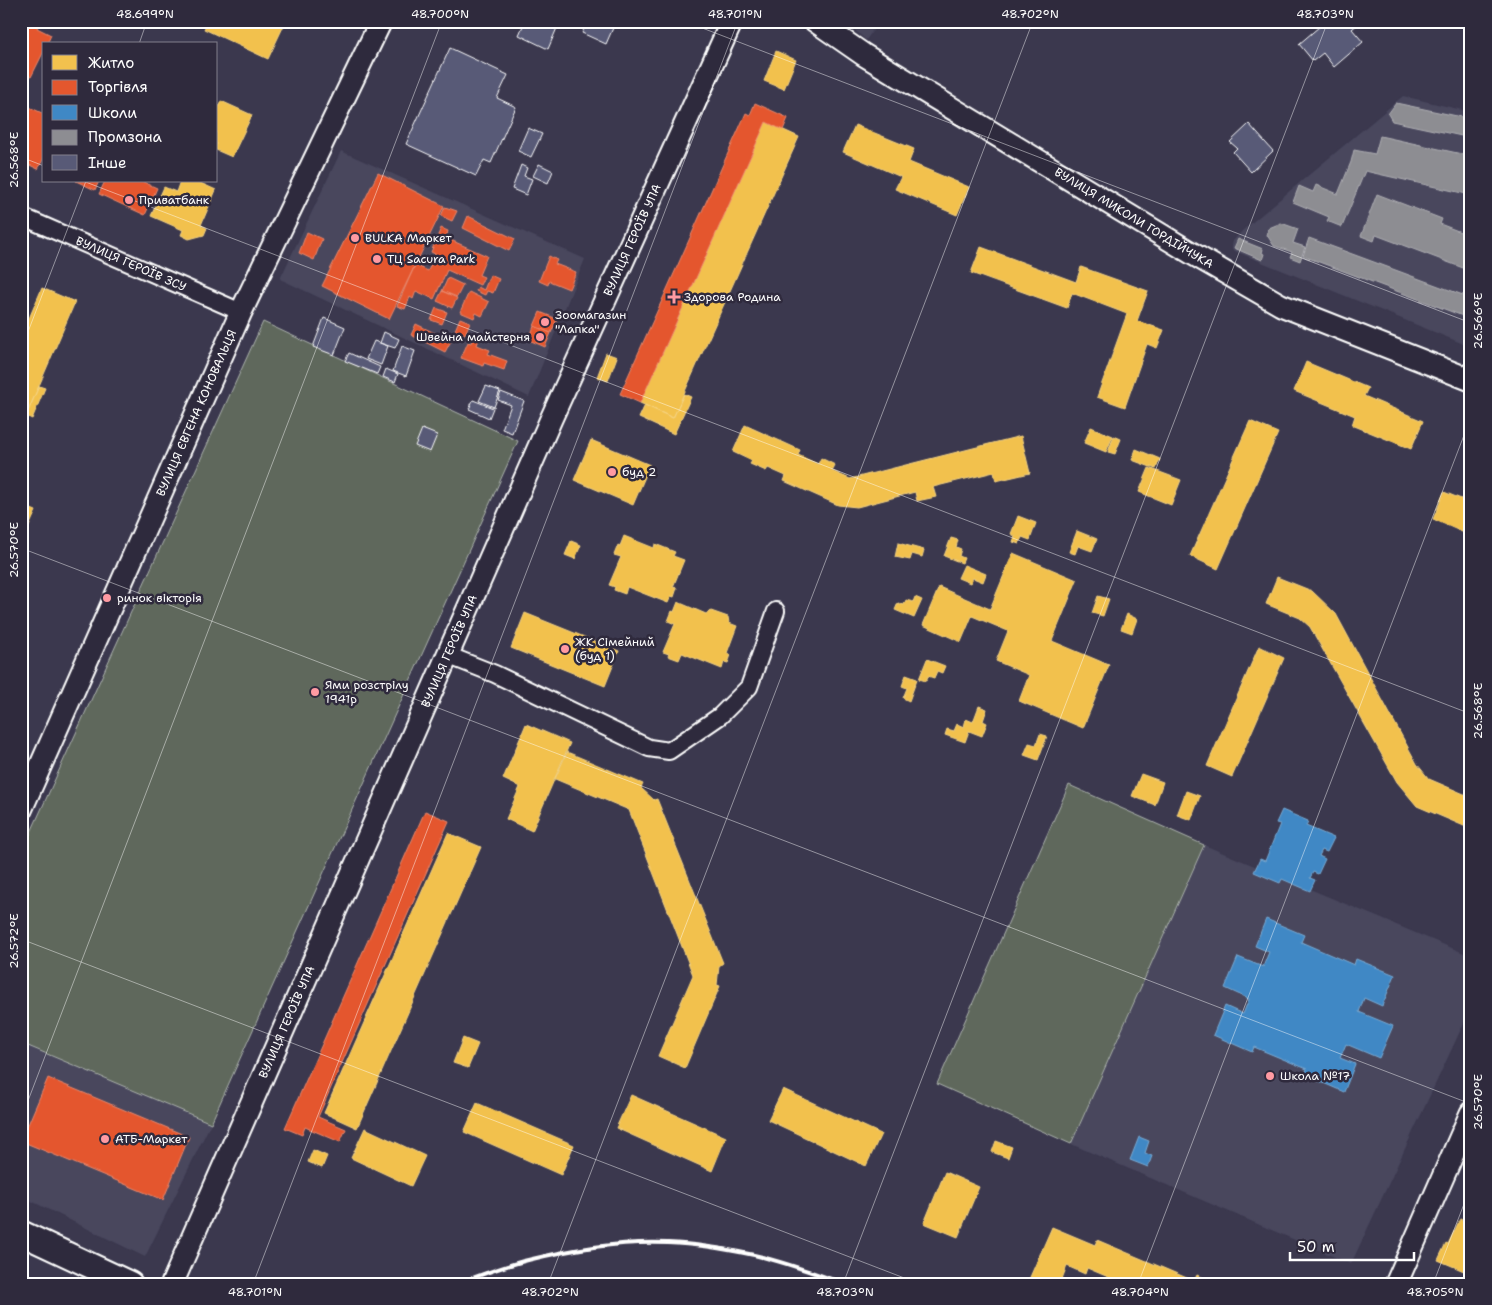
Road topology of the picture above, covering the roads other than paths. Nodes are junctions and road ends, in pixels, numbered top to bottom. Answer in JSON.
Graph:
{"nodes":[{"id":1,"x":381,"y":21,"type":"edge"},
{"id":2,"x":732,"y":21,"type":"edge"},
{"id":3,"x":815,"y":21,"type":"edge"},
{"id":4,"x":21,"y":216,"type":"edge"},
{"id":5,"x":241,"y":312,"type":"junction"},
{"id":6,"x":1471,"y":380,"type":"edge"},
{"id":7,"x":776,"y":611,"type":"dead end"},
{"id":8,"x":447,"y":655,"type":"junction"},
{"id":9,"x":21,"y":810,"type":"edge"},
{"id":10,"x":1471,"y":1113,"type":"edge"},
{"id":11,"x":21,"y":1233,"type":"edge"},
{"id":12,"x":115,"y":1281,"type":"edge"},
{"id":13,"x":172,"y":1284,"type":"edge"},
{"id":14,"x":1396,"y":1284,"type":"edge"}],
"edges":[{"from":1,"to":5,"type":"street","name":"ВУЛИЦЯ ЄВГЕНА КОНОВАЛЬЦЯ"},
{"from":2,"to":8,"type":"street","name":"ВУЛИЦЯ ГЕРОЇВ УПА"},
{"from":3,"to":6,"type":"street","name":"ВУЛИЦЯ МИКОЛИ ГОРДІЙЧУКА"},
{"from":4,"to":5,"type":"street","name":"ВУЛИЦЯ ГЕРОЇВ ЗСУ"},
{"from":5,"to":9,"type":"street","name":"ВУЛИЦЯ ЄВГЕНА КОНОВАЛЬЦЯ"},
{"from":7,"to":8,"type":"street"},
{"from":8,"to":13,"type":"street","name":"ВУЛИЦЯ ГЕРОЇВ УПА"},
{"from":10,"to":14,"type":"street"},
{"from":11,"to":12,"type":"main road"}]}
